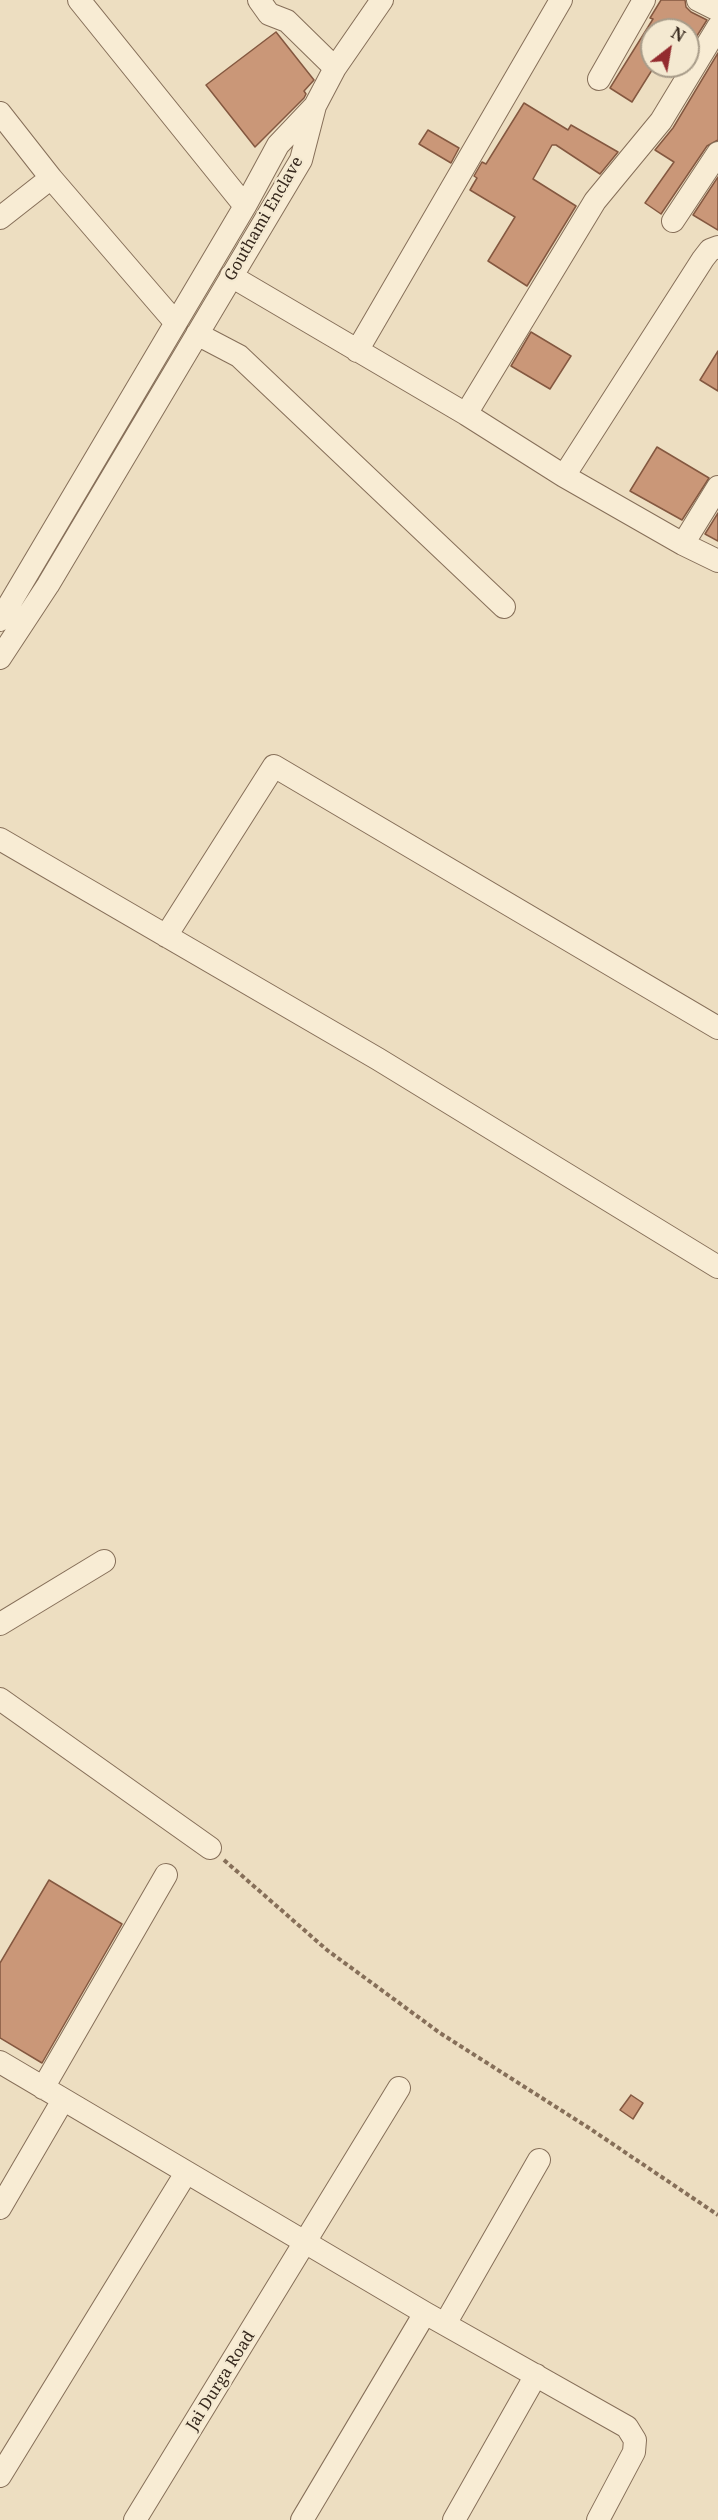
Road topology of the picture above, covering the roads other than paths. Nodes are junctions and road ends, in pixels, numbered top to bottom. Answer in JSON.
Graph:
{"nodes":[{"id":1,"x":80,"y":0,"type":"edge"},
{"id":2,"x":258,"y":0,"type":"edge"},
{"id":3,"x":382,"y":0,"type":"edge"},
{"id":4,"x":561,"y":0,"type":"edge"},
{"id":5,"x":644,"y":0,"type":"edge"},
{"id":6,"x":698,"y":0,"type":"edge"},
{"id":7,"x":718,"y":10,"type":"edge"},
{"id":8,"x":286,"y":11,"type":"edge"},
{"id":9,"x":718,"y":27,"type":"edge"},
{"id":10,"x":335,"y":68,"type":"junction"},
{"id":11,"x":599,"y":79,"type":"dead end"},
{"id":12,"x":315,"y":106,"type":"junction"},
{"id":13,"x":0,"y":113,"type":"edge"},
{"id":14,"x":718,"y":153,"type":"edge"},
{"id":15,"x":51,"y":178,"type":"junction"},
{"id":16,"x":245,"y":206,"type":"junction"},
{"id":17,"x":0,"y":218,"type":"edge"},
{"id":18,"x":673,"y":221,"type":"dead end"},
{"id":19,"x":718,"y":247,"type":"edge"},
{"id":20,"x":231,"y":276,"type":"junction"},
{"id":21,"x":175,"y":322,"type":"junction"},
{"id":22,"x":197,"y":334,"type":"junction"},
{"id":23,"x":357,"y":351,"type":"junction"},
{"id":24,"x":466,"y":414,"type":"junction"},
{"id":25,"x":564,"y":476,"type":"junction"},
{"id":26,"x":718,"y":487,"type":"edge"},
{"id":27,"x":683,"y":544,"type":"junction"},
{"id":28,"x":718,"y":561,"type":"edge"},
{"id":29,"x":504,"y":607,"type":"dead end"},
{"id":30,"x":0,"y":620,"type":"edge"},
{"id":31,"x":0,"y":658,"type":"edge"},
{"id":32,"x":0,"y":839,"type":"edge"},
{"id":33,"x":166,"y":936,"type":"junction"},
{"id":34,"x":718,"y":1028,"type":"edge"},
{"id":35,"x":718,"y":1267,"type":"edge"},
{"id":36,"x":104,"y":1561,"type":"dead end"},
{"id":37,"x":0,"y":1624,"type":"edge"},
{"id":38,"x":0,"y":1699,"type":"edge"},
{"id":39,"x":210,"y":1848,"type":"road end"},
{"id":40,"x":166,"y":1875,"type":"dead end"},
{"id":41,"x":0,"y":2062,"type":"edge"},
{"id":42,"x":43,"y":2088,"type":"junction"},
{"id":43,"x":399,"y":2088,"type":"dead end"},
{"id":44,"x":63,"y":2100,"type":"junction"},
{"id":45,"x":539,"y":2160,"type":"dead end"},
{"id":46,"x":186,"y":2173,"type":"junction"},
{"id":47,"x":0,"y":2208,"type":"edge"},
{"id":48,"x":307,"y":2242,"type":"junction"},
{"id":49,"x":425,"y":2313,"type":"junction"},
{"id":50,"x":445,"y":2324,"type":"junction"},
{"id":51,"x":536,"y":2375,"type":"junction"},
{"id":52,"x":1,"y":2473,"type":"edge"},
{"id":53,"x":135,"y":2520,"type":"edge"},
{"id":54,"x":302,"y":2520,"type":"edge"},
{"id":55,"x":454,"y":2520,"type":"edge"},
{"id":56,"x":598,"y":2520,"type":"edge"}],
"edges":[{"from":1,"to":16,"type":"street"},
{"from":2,"to":8,"type":"street"},
{"from":3,"to":10,"type":"street"},
{"from":4,"to":23,"type":"street"},
{"from":5,"to":11,"type":"street"},
{"from":6,"to":7,"type":"street"},
{"from":8,"to":10,"type":"street"},
{"from":9,"to":24,"type":"street"},
{"from":10,"to":12,"type":"street"},
{"from":12,"to":16,"type":"street","name":"Gouthami Enclave"},
{"from":12,"to":20,"type":"street","name":"Gouthami Enclave"},
{"from":13,"to":15,"type":"street"},
{"from":14,"to":18,"type":"street"},
{"from":15,"to":17,"type":"street"},
{"from":15,"to":21,"type":"street"},
{"from":16,"to":21,"type":"street","name":"Gouthami Enclave"},
{"from":19,"to":25,"type":"street"},
{"from":20,"to":22,"type":"street","name":"Gouthami Enclave"},
{"from":20,"to":23,"type":"street"},
{"from":21,"to":30,"type":"street","name":"Gouthami Enclave"},
{"from":22,"to":29,"type":"street"},
{"from":22,"to":31,"type":"street","name":"Gouthami Enclave"},
{"from":23,"to":24,"type":"street"},
{"from":24,"to":25,"type":"street"},
{"from":25,"to":27,"type":"street"},
{"from":26,"to":27,"type":"street"},
{"from":27,"to":28,"type":"street"},
{"from":32,"to":33,"type":"street"},
{"from":33,"to":34,"type":"street"},
{"from":33,"to":35,"type":"street"},
{"from":36,"to":37,"type":"street"},
{"from":38,"to":39,"type":"street"},
{"from":40,"to":42,"type":"street"},
{"from":41,"to":42,"type":"street"},
{"from":42,"to":44,"type":"street"},
{"from":43,"to":48,"type":"street","name":"Jai Durga Road"},
{"from":44,"to":46,"type":"street"},
{"from":44,"to":47,"type":"street"},
{"from":45,"to":50,"type":"street"},
{"from":46,"to":48,"type":"street"},
{"from":46,"to":52,"type":"street"},
{"from":48,"to":49,"type":"street"},
{"from":48,"to":53,"type":"street","name":"Jai Durga Road"},
{"from":49,"to":50,"type":"street"},
{"from":49,"to":54,"type":"street"},
{"from":50,"to":51,"type":"street"},
{"from":51,"to":55,"type":"street"},
{"from":51,"to":56,"type":"street"}]}
